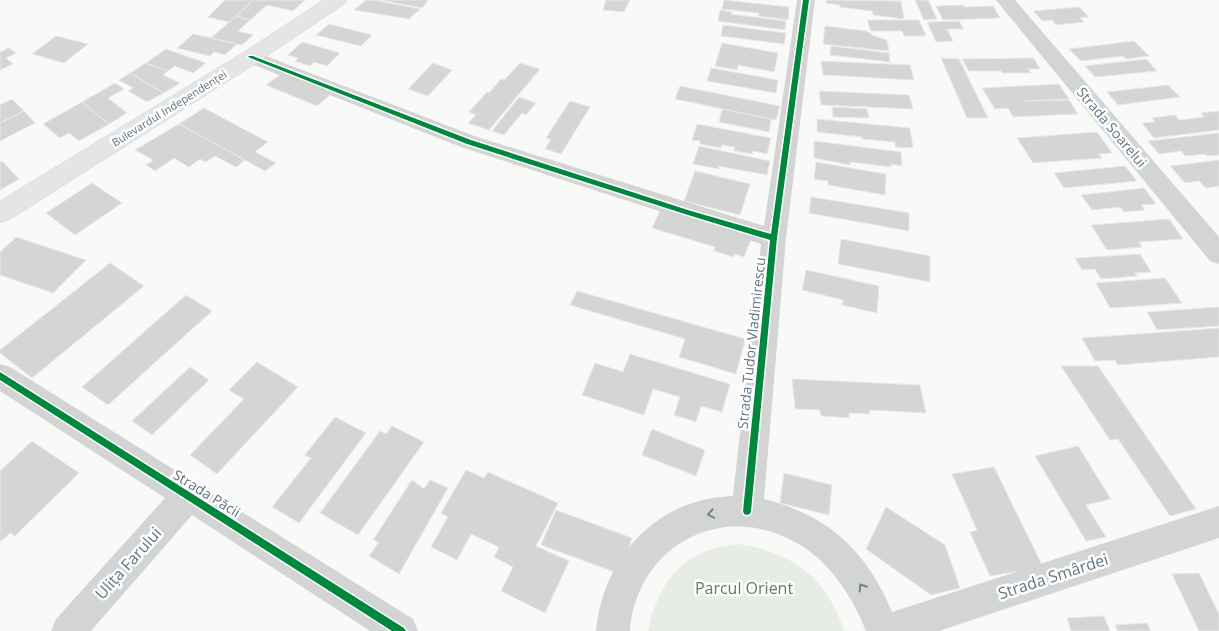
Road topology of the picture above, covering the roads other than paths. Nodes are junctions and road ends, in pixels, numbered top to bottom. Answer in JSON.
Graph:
{"nodes":[{"id":1,"x":336,"y":0,"type":"edge"},
{"id":2,"x":806,"y":0,"type":"edge"},
{"id":3,"x":1005,"y":0,"type":"edge"},
{"id":4,"x":251,"y":57,"type":"junction"},
{"id":5,"x":0,"y":212,"type":"edge"},
{"id":6,"x":774,"y":238,"type":"junction"},
{"id":7,"x":1219,"y":254,"type":"edge"},
{"id":8,"x":0,"y":376,"type":"edge"},
{"id":9,"x":188,"y":496,"type":"junction"},
{"id":10,"x":747,"y":511,"type":"junction"},
{"id":11,"x":1219,"y":522,"type":"edge"},
{"id":12,"x":68,"y":631,"type":"edge"},
{"id":13,"x":401,"y":631,"type":"edge"},
{"id":14,"x":613,"y":631,"type":"edge"},
{"id":15,"x":885,"y":631,"type":"edge"}],
"edges":[{"from":1,"to":4,"type":"street","name":"Bulevardul Independenței"},
{"from":2,"to":6,"type":"street","name":"Strada Tudor Vladimirescu"},
{"from":3,"to":7,"type":"street","name":"Strada Soarelui"},
{"from":4,"to":5,"type":"street","name":"Bulevardul Independenței"},
{"from":4,"to":6,"type":"street"},
{"from":6,"to":10,"type":"street","name":"Strada Tudor Vladimirescu"},
{"from":8,"to":9,"type":"street","name":"Strada Păcii"},
{"from":9,"to":12,"type":"street","name":"Ulița Farului"},
{"from":9,"to":13,"type":"street","name":"Strada Păcii"},
{"from":10,"to":14,"type":"street","one_way":true},
{"from":15,"to":10,"type":"street","one_way":true},
{"from":11,"to":15,"type":"street","name":"Strada Smârdei"}]}
